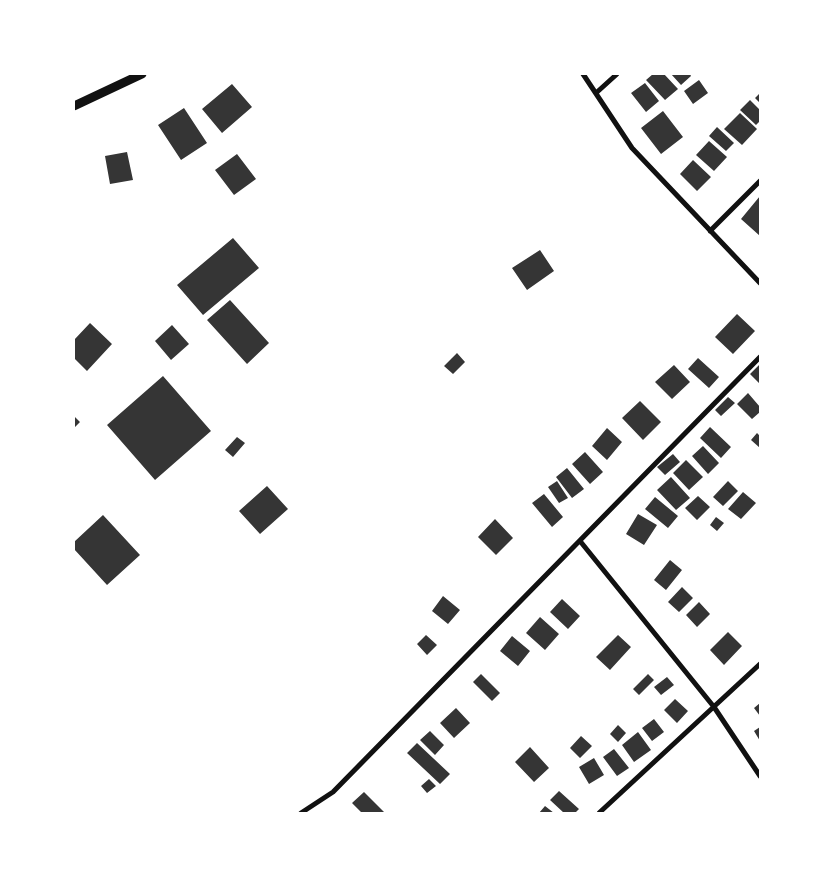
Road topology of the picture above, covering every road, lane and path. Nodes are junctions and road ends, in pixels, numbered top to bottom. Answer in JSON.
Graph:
{"nodes":[{"id":1,"x":142,"y":74,"type":"edge"},
{"id":2,"x":583,"y":74,"type":"edge"},
{"id":3,"x":617,"y":74,"type":"edge"},
{"id":4,"x":596,"y":93,"type":"junction"},
{"id":5,"x":74,"y":106,"type":"edge"},
{"id":6,"x":760,"y":181,"type":"edge"},
{"id":7,"x":710,"y":231,"type":"junction"},
{"id":8,"x":760,"y":283,"type":"edge"},
{"id":9,"x":760,"y":357,"type":"edge"},
{"id":10,"x":580,"y":541,"type":"junction"},
{"id":11,"x":760,"y":664,"type":"edge"},
{"id":12,"x":714,"y":707,"type":"junction"},
{"id":13,"x":760,"y":776,"type":"edge"},
{"id":14,"x":301,"y":813,"type":"edge"},
{"id":15,"x":598,"y":813,"type":"edge"}],
"edges":[{"from":1,"to":5,"type":"street"},
{"from":2,"to":4,"type":"street"},
{"from":3,"to":4,"type":"street"},
{"from":4,"to":7,"type":"street"},
{"from":6,"to":7,"type":"street"},
{"from":7,"to":8,"type":"street"},
{"from":9,"to":10,"type":"street"},
{"from":10,"to":12,"type":"street"},
{"from":10,"to":14,"type":"street"},
{"from":11,"to":12,"type":"street"},
{"from":12,"to":13,"type":"street"},
{"from":12,"to":15,"type":"street"}]}
